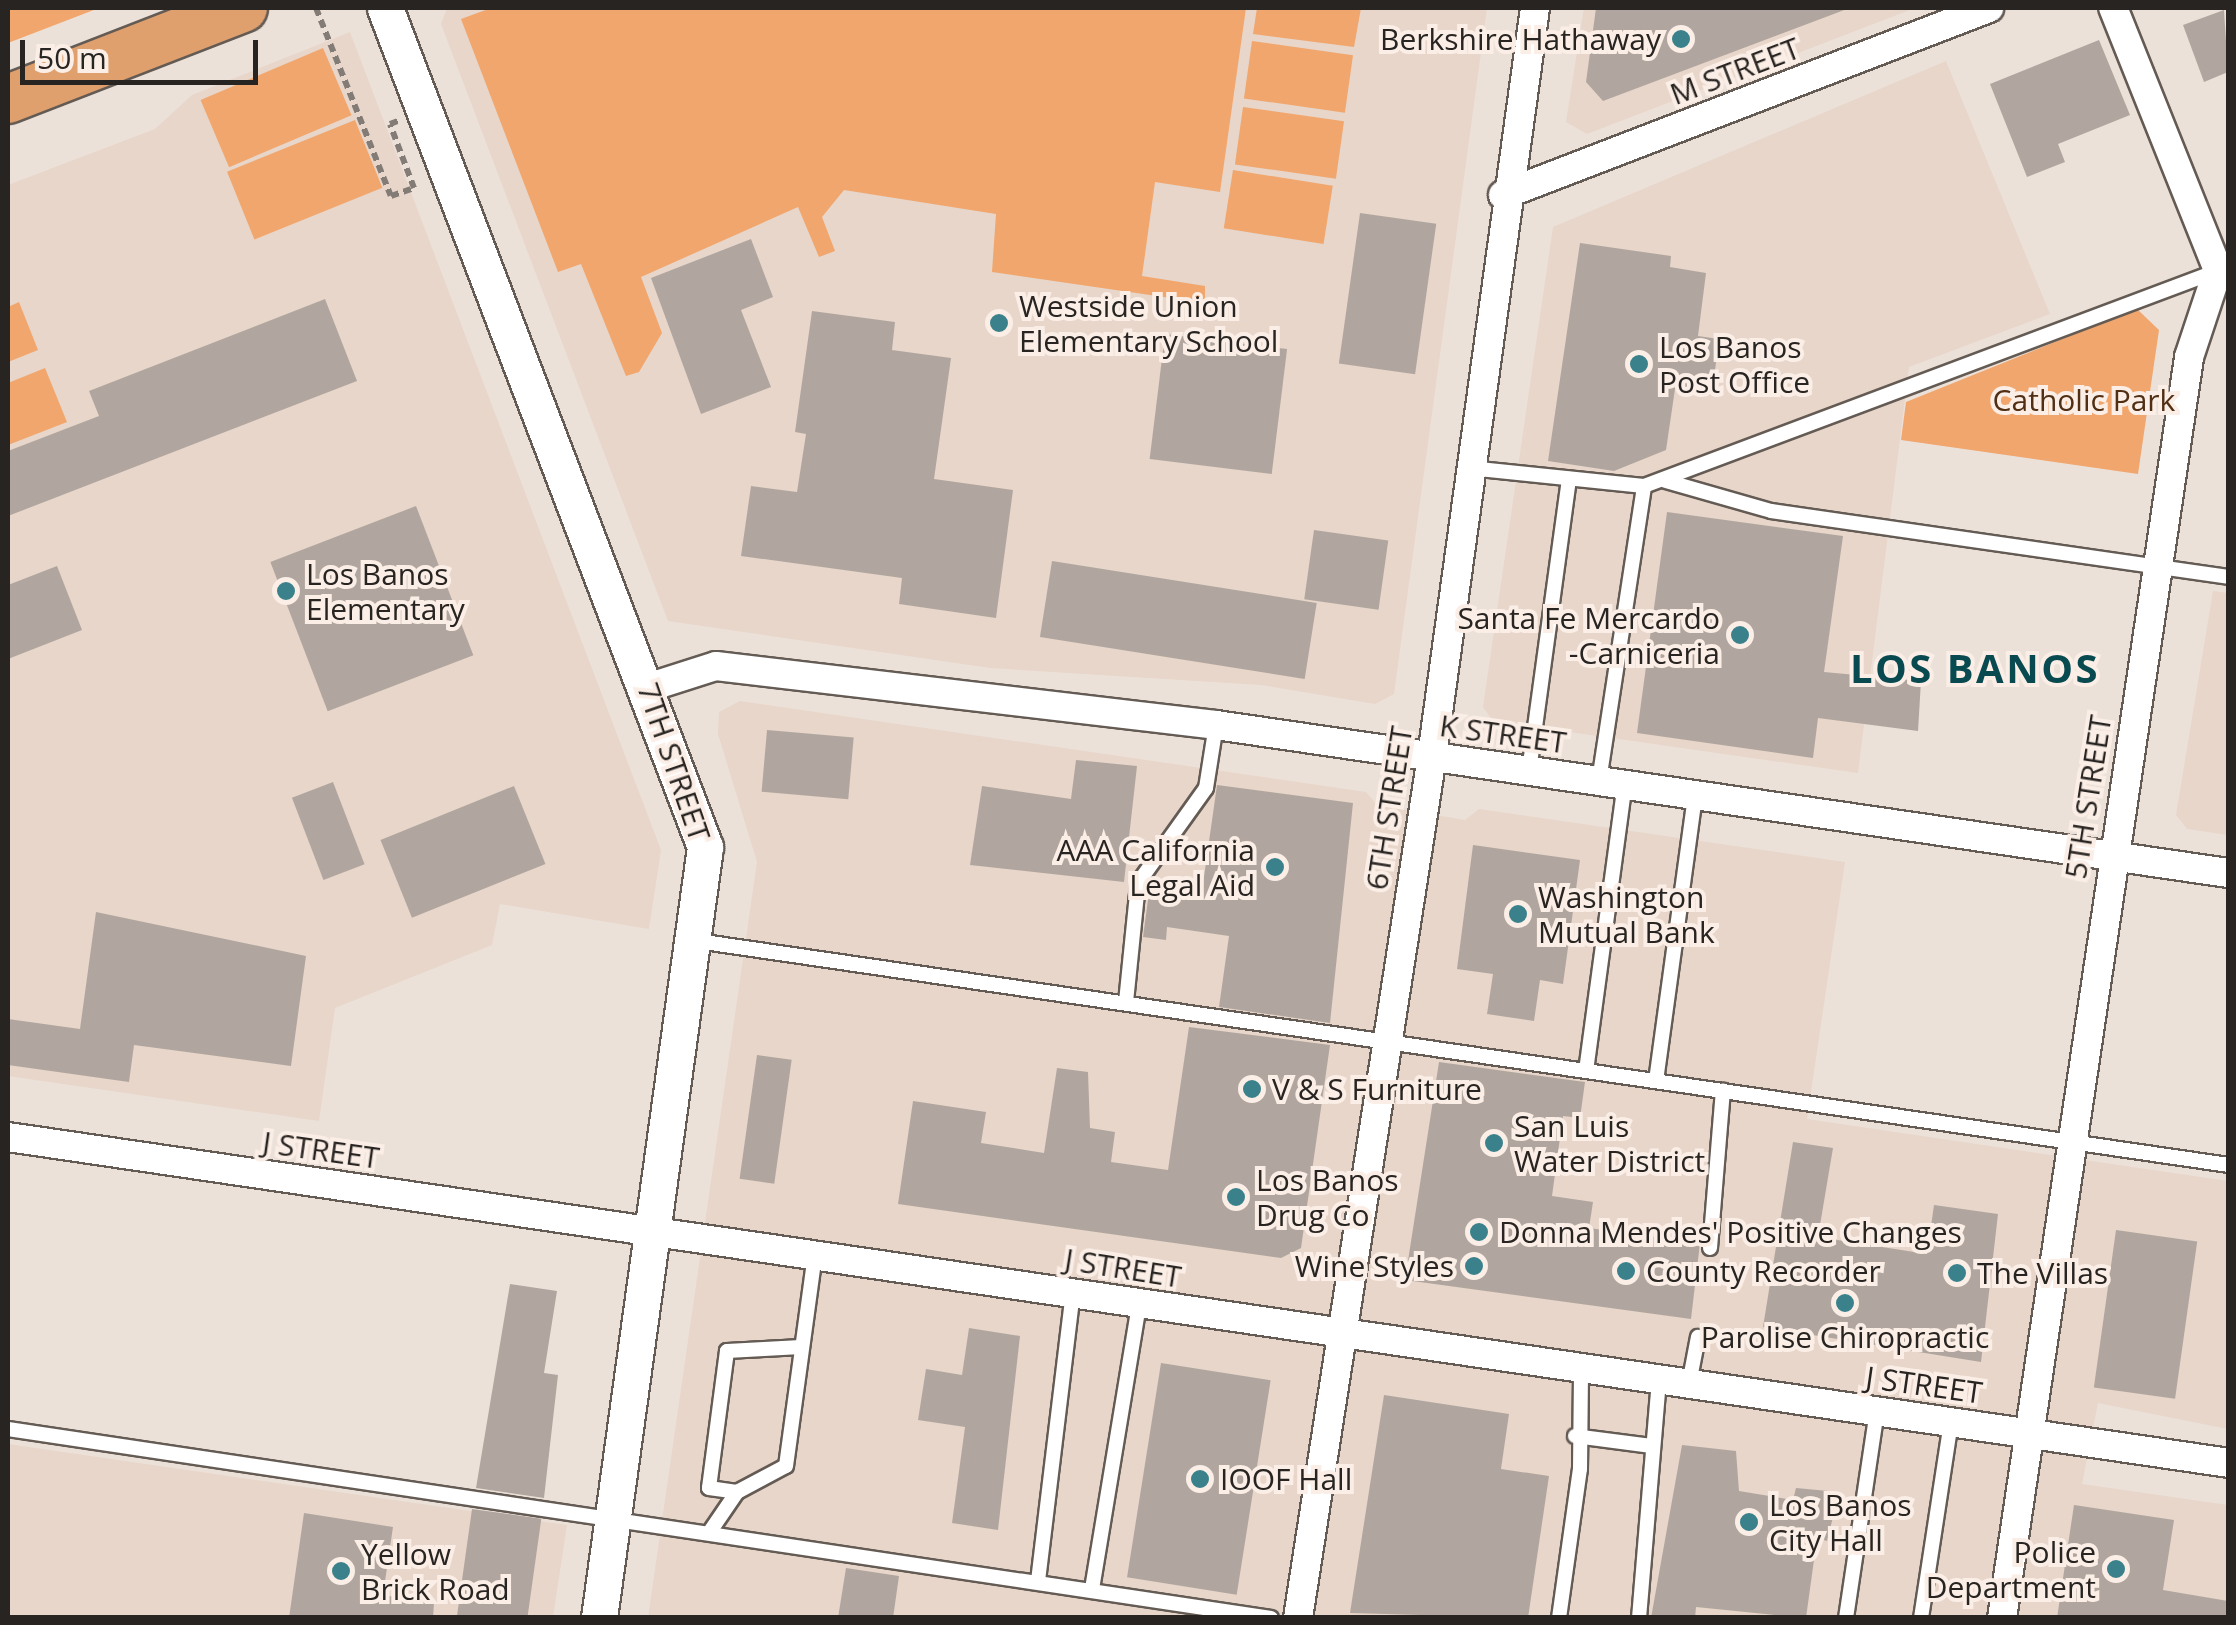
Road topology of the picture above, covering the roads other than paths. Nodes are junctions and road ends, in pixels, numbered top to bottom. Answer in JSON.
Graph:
{"nodes":[{"id":1,"x":242,"y":8,"type":"edge"},
{"id":2,"x":385,"y":8,"type":"edge"},
{"id":3,"x":1534,"y":8,"type":"edge"},
{"id":4,"x":1989,"y":8,"type":"edge"},
{"id":5,"x":2114,"y":8,"type":"edge"},
{"id":6,"x":8,"y":99,"type":"edge"},
{"id":7,"x":1503,"y":196,"type":"junction"},
{"id":8,"x":2225,"y":270,"type":"edge"},
{"id":9,"x":1468,"y":468,"type":"junction"},
{"id":10,"x":1569,"y":479,"type":"junction"},
{"id":11,"x":1665,"y":481,"type":"junction"},
{"id":12,"x":1644,"y":486,"type":"junction"},
{"id":13,"x":2156,"y":566,"type":"junction"},
{"id":14,"x":2228,"y":576,"type":"edge"},
{"id":15,"x":650,"y":687,"type":"junction"},
{"id":16,"x":1216,"y":724,"type":"junction"},
{"id":17,"x":1432,"y":756,"type":"junction"},
{"id":18,"x":1529,"y":771,"type":"junction"},
{"id":19,"x":1612,"y":782,"type":"junction"},
{"id":20,"x":1695,"y":795,"type":"junction"},
{"id":21,"x":2112,"y":856,"type":"junction"},
{"id":22,"x":2228,"y":873,"type":"edge"},
{"id":23,"x":698,"y":941,"type":"junction"},
{"id":24,"x":1126,"y":1002,"type":"junction"},
{"id":25,"x":1382,"y":1042,"type":"junction"},
{"id":26,"x":1586,"y":1071,"type":"junction"},
{"id":27,"x":1656,"y":1081,"type":"junction"},
{"id":28,"x":1723,"y":1091,"type":"junction"},
{"id":29,"x":8,"y":1137,"type":"edge"},
{"id":30,"x":2070,"y":1141,"type":"junction"},
{"id":31,"x":2228,"y":1165,"type":"edge"},
{"id":32,"x":656,"y":1232,"type":"junction"},
{"id":33,"x":1710,"y":1248,"type":"dead end"},
{"id":34,"x":816,"y":1255,"type":"junction"},
{"id":35,"x":1074,"y":1294,"type":"junction"},
{"id":36,"x":1139,"y":1304,"type":"junction"},
{"id":37,"x":1340,"y":1334,"type":"junction"},
{"id":38,"x":1698,"y":1337,"type":"dead end"},
{"id":39,"x":802,"y":1347,"type":"junction"},
{"id":40,"x":1581,"y":1369,"type":"junction"},
{"id":41,"x":1659,"y":1380,"type":"junction"},
{"id":42,"x":1689,"y":1384,"type":"junction"},
{"id":43,"x":1877,"y":1411,"type":"junction"},
{"id":44,"x":1950,"y":1422,"type":"junction"},
{"id":45,"x":8,"y":1429,"type":"edge"},
{"id":46,"x":2028,"y":1433,"type":"junction"},
{"id":47,"x":1575,"y":1436,"type":"junction"},
{"id":48,"x":1652,"y":1446,"type":"junction"},
{"id":49,"x":2228,"y":1463,"type":"edge"},
{"id":50,"x":737,"y":1492,"type":"junction"},
{"id":51,"x":614,"y":1518,"type":"junction"},
{"id":52,"x":709,"y":1533,"type":"junction"},
{"id":53,"x":1038,"y":1581,"type":"junction"},
{"id":54,"x":1092,"y":1590,"type":"junction"},
{"id":55,"x":600,"y":1618,"type":"edge"},
{"id":56,"x":1271,"y":1618,"type":"edge"},
{"id":57,"x":1298,"y":1618,"type":"edge"},
{"id":58,"x":1560,"y":1618,"type":"edge"},
{"id":59,"x":1639,"y":1618,"type":"edge"},
{"id":60,"x":1846,"y":1618,"type":"edge"},
{"id":61,"x":1921,"y":1618,"type":"edge"},
{"id":62,"x":2002,"y":1618,"type":"edge"}],
"edges":[{"from":1,"to":6,"type":"highway"},
{"from":2,"to":15,"type":"street","name":"7TH STREET"},
{"from":3,"to":7,"type":"street","name":"6TH STREET"},
{"from":4,"to":7,"type":"street","name":"M STREET"},
{"from":5,"to":8,"type":"street"},
{"from":7,"to":9,"type":"street","name":"6TH STREET"},
{"from":8,"to":11,"type":"lane"},
{"from":8,"to":13,"type":"street","name":"5TH STREET"},
{"from":9,"to":10,"type":"lane"},
{"from":9,"to":17,"type":"street","name":"6TH STREET"},
{"from":10,"to":12,"type":"lane"},
{"from":10,"to":18,"type":"lane"},
{"from":11,"to":12,"type":"lane"},
{"from":11,"to":13,"type":"lane"},
{"from":12,"to":19,"type":"lane"},
{"from":13,"to":14,"type":"lane"},
{"from":13,"to":21,"type":"street","name":"5TH STREET"},
{"from":15,"to":16,"type":"street","name":"K STREET"},
{"from":15,"to":23,"type":"street","name":"7TH STREET"},
{"from":16,"to":17,"type":"street","name":"K STREET"},
{"from":16,"to":24,"type":"lane"},
{"from":17,"to":18,"type":"street","name":"K STREET"},
{"from":17,"to":25,"type":"street","name":"6TH STREET"},
{"from":18,"to":19,"type":"street","name":"K STREET"},
{"from":19,"to":20,"type":"street","name":"K STREET"},
{"from":19,"to":26,"type":"lane"},
{"from":20,"to":21,"type":"street","name":"K STREET"},
{"from":20,"to":27,"type":"lane"},
{"from":21,"to":22,"type":"street","name":"K STREET"},
{"from":21,"to":30,"type":"street","name":"5TH STREET"},
{"from":23,"to":24,"type":"lane"},
{"from":23,"to":32,"type":"street","name":"7TH STREET"},
{"from":24,"to":25,"type":"lane"},
{"from":25,"to":26,"type":"lane"},
{"from":25,"to":37,"type":"street","name":"6TH STREET"},
{"from":26,"to":27,"type":"lane"},
{"from":27,"to":28,"type":"lane"},
{"from":28,"to":30,"type":"lane"},
{"from":28,"to":33,"type":"lane"},
{"from":29,"to":32,"type":"street","name":"J STREET"},
{"from":30,"to":31,"type":"lane"},
{"from":30,"to":46,"type":"street","name":"5TH STREET"},
{"from":32,"to":34,"type":"street","name":"J STREET"},
{"from":32,"to":51,"type":"street","name":"7TH STREET"},
{"from":34,"to":35,"type":"street","name":"J STREET"},
{"from":34,"to":39,"type":"lane"},
{"from":35,"to":36,"type":"street","name":"J STREET"},
{"from":35,"to":53,"type":"lane"},
{"from":36,"to":37,"type":"street","name":"J STREET"},
{"from":36,"to":54,"type":"lane"},
{"from":37,"to":40,"type":"street","name":"J STREET"},
{"from":37,"to":57,"type":"street","name":"6TH STREET"},
{"from":38,"to":42,"type":"lane"},
{"from":39,"to":50,"type":"lane"},
{"from":39,"to":50,"type":"lane"},
{"from":40,"to":41,"type":"street","name":"J STREET"},
{"from":40,"to":47,"type":"lane"},
{"from":41,"to":42,"type":"street","name":"J STREET"},
{"from":41,"to":48,"type":"lane"},
{"from":42,"to":43,"type":"street","name":"J STREET"},
{"from":43,"to":44,"type":"street","name":"J STREET"},
{"from":43,"to":60,"type":"lane"},
{"from":44,"to":46,"type":"street","name":"J STREET"},
{"from":44,"to":61,"type":"lane"},
{"from":45,"to":51,"type":"lane"},
{"from":46,"to":49,"type":"street","name":"J STREET"},
{"from":46,"to":62,"type":"street","name":"5TH STREET"},
{"from":47,"to":48,"type":"lane"},
{"from":47,"to":58,"type":"lane"},
{"from":48,"to":59,"type":"lane"},
{"from":50,"to":52,"type":"lane"},
{"from":51,"to":52,"type":"lane"},
{"from":51,"to":55,"type":"street","name":"7TH STREET"},
{"from":52,"to":53,"type":"lane"},
{"from":53,"to":54,"type":"lane"},
{"from":54,"to":56,"type":"lane"}]}
